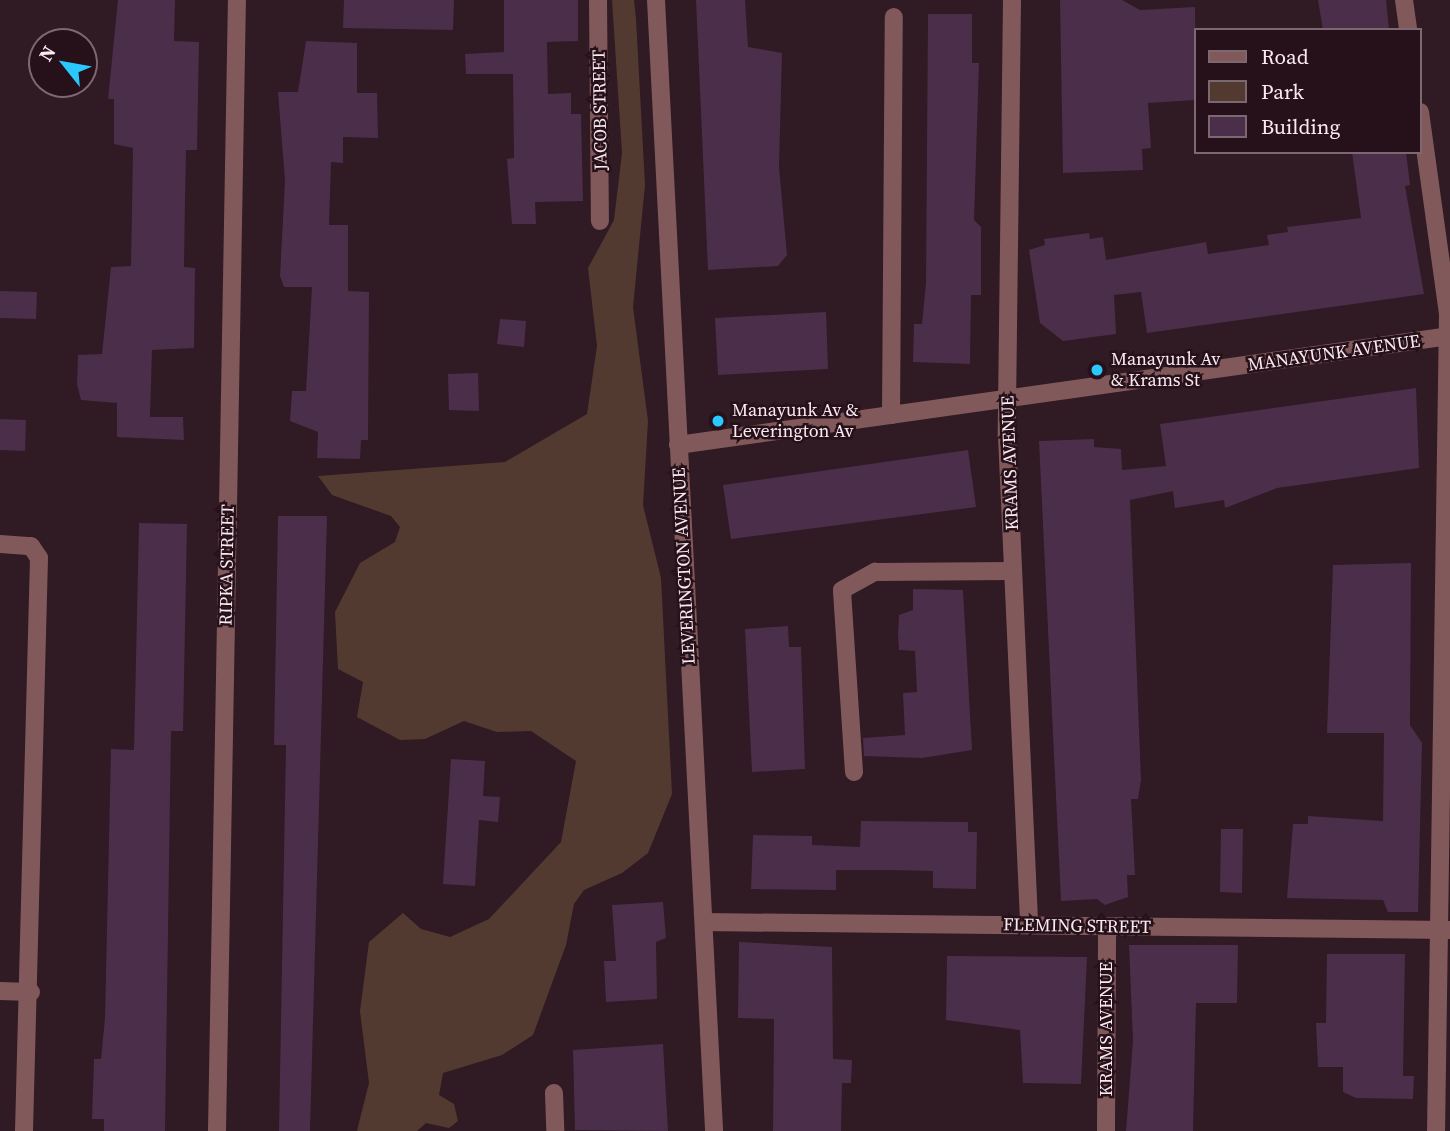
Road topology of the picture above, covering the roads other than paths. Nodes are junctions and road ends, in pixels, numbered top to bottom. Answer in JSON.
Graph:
{"nodes":[{"id":1,"x":237,"y":0,"type":"edge"},
{"id":2,"x":598,"y":0,"type":"edge"},
{"id":3,"x":656,"y":0,"type":"edge"},
{"id":4,"x":1012,"y":0,"type":"edge"},
{"id":5,"x":1404,"y":0,"type":"edge"},
{"id":6,"x":894,"y":17,"type":"dead end"},
{"id":7,"x":1408,"y":28,"type":"edge"},
{"id":8,"x":1422,"y":127,"type":"edge"},
{"id":9,"x":600,"y":220,"type":"dead end"},
{"id":10,"x":1449,"y":336,"type":"edge"},
{"id":11,"x":1007,"y":399,"type":"junction"},
{"id":12,"x":891,"y":415,"type":"junction"},
{"id":13,"x":678,"y":445,"type":"junction"},
{"id":14,"x":0,"y":544,"type":"edge"},
{"id":15,"x":1013,"y":571,"type":"junction"},
{"id":16,"x":1446,"y":605,"type":"edge"},
{"id":17,"x":854,"y":772,"type":"dead end"},
{"id":18,"x":1445,"y":779,"type":"edge"},
{"id":19,"x":704,"y":922,"type":"junction"},
{"id":20,"x":1029,"y":925,"type":"junction"},
{"id":21,"x":1107,"y":926,"type":"junction"},
{"id":22,"x":1444,"y":930,"type":"edge"},
{"id":23,"x":0,"y":991,"type":"edge"},
{"id":24,"x":31,"y":992,"type":"junction"},
{"id":25,"x":554,"y":1093,"type":"dead end"},
{"id":26,"x":24,"y":1131,"type":"edge"},
{"id":27,"x":218,"y":1131,"type":"edge"},
{"id":28,"x":555,"y":1131,"type":"edge"},
{"id":29,"x":715,"y":1131,"type":"edge"},
{"id":30,"x":1106,"y":1131,"type":"edge"},
{"id":31,"x":1436,"y":1131,"type":"edge"}],
"edges":[{"from":1,"to":27,"type":"street","name":"RIPKA STREET"},
{"from":2,"to":9,"type":"street","name":"JACOB STREET"},
{"from":3,"to":13,"type":"street","name":"LEVERINGTON AVENUE"},
{"from":4,"to":11,"type":"street","name":"KRAMS AVENUE"},
{"from":5,"to":7,"type":"street"},
{"from":6,"to":12,"type":"street"},
{"from":8,"to":10,"type":"street"},
{"from":10,"to":11,"type":"street","name":"MANAYUNK AVENUE"},
{"from":10,"to":16,"type":"street"},
{"from":11,"to":12,"type":"street","name":"MANAYUNK AVENUE"},
{"from":11,"to":15,"type":"street","name":"KRAMS AVENUE"},
{"from":12,"to":13,"type":"street","name":"MANAYUNK AVENUE"},
{"from":13,"to":19,"type":"street","name":"LEVERINGTON AVENUE"},
{"from":14,"to":24,"type":"street"},
{"from":15,"to":17,"type":"street"},
{"from":15,"to":20,"type":"street","name":"KRAMS AVENUE"},
{"from":16,"to":18,"type":"street"},
{"from":18,"to":22,"type":"street"},
{"from":19,"to":20,"type":"street","name":"FLEMING STREET"},
{"from":19,"to":29,"type":"street","name":"LEVERINGTON AVENUE"},
{"from":20,"to":21,"type":"street","name":"FLEMING STREET"},
{"from":21,"to":22,"type":"street","name":"FLEMING STREET"},
{"from":21,"to":30,"type":"street","name":"KRAMS AVENUE"},
{"from":22,"to":31,"type":"street"},
{"from":23,"to":24,"type":"street"},
{"from":24,"to":26,"type":"street"},
{"from":25,"to":28,"type":"street"}]}
